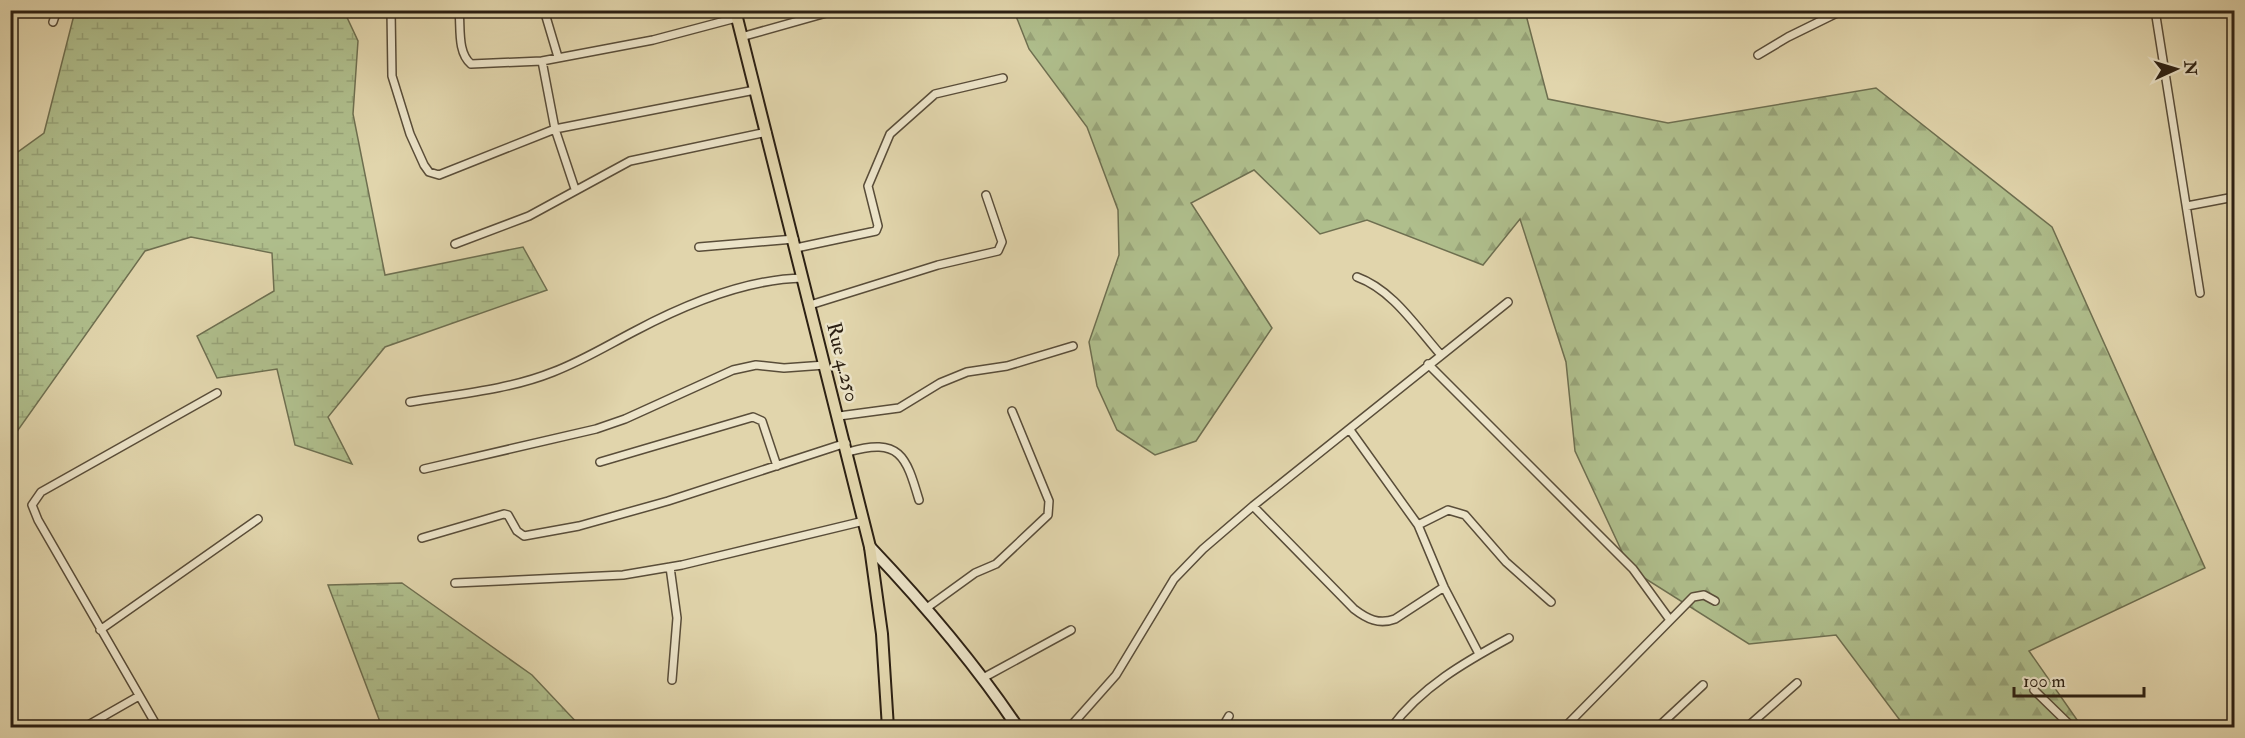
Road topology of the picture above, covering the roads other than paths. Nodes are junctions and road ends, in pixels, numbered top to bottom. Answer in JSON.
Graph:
{"nodes":[{"id":1,"x":57,"y":10,"type":"edge"},
{"id":2,"x":391,"y":10,"type":"edge"},
{"id":3,"x":459,"y":10,"type":"edge"},
{"id":4,"x":544,"y":10,"type":"edge"},
{"id":5,"x":837,"y":10,"type":"edge"},
{"id":6,"x":1821,"y":10,"type":"edge"},
{"id":7,"x":1843,"y":10,"type":"edge"},
{"id":8,"x":2155,"y":10,"type":"edge"},
{"id":9,"x":736,"y":14,"type":"edge"},
{"id":10,"x":1824,"y":19,"type":"junction"},
{"id":11,"x":53,"y":22,"type":"dead end"},
{"id":12,"x":741,"y":37,"type":"junction"},
{"id":13,"x":1758,"y":56,"type":"dead end"},
{"id":14,"x":558,"y":57,"type":"junction"},
{"id":15,"x":542,"y":61,"type":"junction"},
{"id":16,"x":1003,"y":78,"type":"dead end"},
{"id":17,"x":755,"y":90,"type":"junction"},
{"id":18,"x":555,"y":129,"type":"junction"},
{"id":19,"x":766,"y":132,"type":"junction"},
{"id":20,"x":575,"y":189,"type":"junction"},
{"id":21,"x":986,"y":195,"type":"dead end"},
{"id":22,"x":2235,"y":197,"type":"edge"},
{"id":23,"x":2187,"y":206,"type":"junction"},
{"id":24,"x":795,"y":243,"type":"junction"},
{"id":25,"x":455,"y":244,"type":"dead end"},
{"id":26,"x":699,"y":247,"type":"dead end"},
{"id":27,"x":1357,"y":277,"type":"dead end"},
{"id":28,"x":803,"y":278,"type":"junction"},
{"id":29,"x":2200,"y":293,"type":"dead end"},
{"id":30,"x":1509,"y":302,"type":"dead end"},
{"id":31,"x":810,"y":305,"type":"junction"},
{"id":32,"x":1073,"y":346,"type":"dead end"},
{"id":33,"x":1441,"y":355,"type":"junction"},
{"id":34,"x":1428,"y":364,"type":"junction"},
{"id":35,"x":825,"y":365,"type":"junction"},
{"id":36,"x":217,"y":393,"type":"dead end"},
{"id":37,"x":410,"y":402,"type":"dead end"},
{"id":38,"x":1012,"y":411,"type":"dead end"},
{"id":39,"x":839,"y":416,"type":"junction"},
{"id":40,"x":1350,"y":430,"type":"junction"},
{"id":41,"x":847,"y":447,"type":"junction"},
{"id":42,"x":600,"y":462,"type":"dead end"},
{"id":43,"x":777,"y":466,"type":"junction"},
{"id":44,"x":424,"y":470,"type":"dead end"},
{"id":45,"x":920,"y":500,"type":"dead end"},
{"id":46,"x":1253,"y":506,"type":"junction"},
{"id":47,"x":258,"y":519,"type":"dead end"},
{"id":48,"x":864,"y":521,"type":"junction"},
{"id":49,"x":1418,"y":525,"type":"junction"},
{"id":50,"x":422,"y":538,"type":"dead end"},
{"id":51,"x":870,"y":547,"type":"junction"},
{"id":52,"x":670,"y":567,"type":"junction"},
{"id":53,"x":455,"y":583,"type":"dead end"},
{"id":54,"x":1444,"y":587,"type":"junction"},
{"id":55,"x":1715,"y":600,"type":"dead end"},
{"id":56,"x":1551,"y":602,"type":"dead end"},
{"id":57,"x":928,"y":607,"type":"junction"},
{"id":58,"x":1670,"y":620,"type":"junction"},
{"id":59,"x":100,"y":630,"type":"junction"},
{"id":60,"x":1071,"y":630,"type":"dead end"},
{"id":61,"x":1509,"y":638,"type":"dead end"},
{"id":62,"x":1479,"y":654,"type":"junction"},
{"id":63,"x":984,"y":678,"type":"junction"},
{"id":64,"x":672,"y":680,"type":"dead end"},
{"id":65,"x":1797,"y":683,"type":"dead end"},
{"id":66,"x":1703,"y":685,"type":"dead end"},
{"id":67,"x":2034,"y":690,"type":"dead end"},
{"id":68,"x":139,"y":696,"type":"junction"},
{"id":69,"x":1229,"y":716,"type":"dead end"},
{"id":70,"x":83,"y":728,"type":"edge"},
{"id":71,"x":158,"y":728,"type":"edge"},
{"id":72,"x":888,"y":728,"type":"edge"},
{"id":73,"x":1018,"y":728,"type":"edge"},
{"id":74,"x":1069,"y":728,"type":"edge"},
{"id":75,"x":1222,"y":728,"type":"edge"},
{"id":76,"x":1390,"y":728,"type":"edge"},
{"id":77,"x":1564,"y":728,"type":"edge"},
{"id":78,"x":1658,"y":728,"type":"edge"},
{"id":79,"x":1746,"y":728,"type":"edge"},
{"id":80,"x":2073,"y":728,"type":"edge"}],
"edges":[{"from":1,"to":11,"type":"street"},
{"from":2,"to":18,"type":"street"},
{"from":3,"to":15,"type":"street"},
{"from":4,"to":14,"type":"street"},
{"from":5,"to":12,"type":"street"},
{"from":6,"to":10,"type":"street"},
{"from":7,"to":10,"type":"street"},
{"from":8,"to":23,"type":"street"},
{"from":9,"to":12,"type":"main road","name":"Rue 4.250"},
{"from":9,"to":14,"type":"street"},
{"from":10,"to":13,"type":"street"},
{"from":12,"to":17,"type":"main road","name":"Rue 4.250"},
{"from":14,"to":15,"type":"street"},
{"from":15,"to":18,"type":"street"},
{"from":16,"to":24,"type":"street"},
{"from":17,"to":18,"type":"street"},
{"from":17,"to":19,"type":"main road","name":"Rue 4.250"},
{"from":18,"to":20,"type":"street"},
{"from":19,"to":20,"type":"street"},
{"from":19,"to":24,"type":"main road","name":"Rue 4.250"},
{"from":20,"to":25,"type":"street"},
{"from":21,"to":31,"type":"street"},
{"from":22,"to":23,"type":"street"},
{"from":23,"to":29,"type":"street"},
{"from":24,"to":26,"type":"street"},
{"from":24,"to":28,"type":"main road","name":"Rue 4.250"},
{"from":27,"to":33,"type":"street"},
{"from":28,"to":31,"type":"main road","name":"Rue 4.250"},
{"from":28,"to":37,"type":"street"},
{"from":30,"to":33,"type":"street"},
{"from":31,"to":35,"type":"main road","name":"Rue 4.250"},
{"from":32,"to":39,"type":"street"},
{"from":33,"to":34,"type":"street"},
{"from":34,"to":40,"type":"street"},
{"from":34,"to":58,"type":"street"},
{"from":35,"to":39,"type":"main road","name":"Rue 4.250"},
{"from":35,"to":44,"type":"street"},
{"from":36,"to":59,"type":"street"},
{"from":38,"to":57,"type":"street"},
{"from":39,"to":41,"type":"main road","name":"Rue 4.250"},
{"from":40,"to":46,"type":"street"},
{"from":40,"to":49,"type":"street"},
{"from":41,"to":43,"type":"street"},
{"from":41,"to":45,"type":"street"},
{"from":41,"to":48,"type":"main road","name":"Rue 4.250"},
{"from":42,"to":43,"type":"street"},
{"from":43,"to":50,"type":"street"},
{"from":46,"to":54,"type":"street"},
{"from":46,"to":74,"type":"street"},
{"from":47,"to":59,"type":"street"},
{"from":48,"to":51,"type":"main road","name":"Rue 4.250"},
{"from":48,"to":52,"type":"street"},
{"from":49,"to":54,"type":"street"},
{"from":49,"to":56,"type":"street"},
{"from":51,"to":57,"type":"street"},
{"from":51,"to":72,"type":"main road","name":"Rue 4.250"},
{"from":52,"to":53,"type":"street"},
{"from":52,"to":64,"type":"street"},
{"from":54,"to":62,"type":"street"},
{"from":55,"to":58,"type":"street"},
{"from":57,"to":63,"type":"street"},
{"from":58,"to":77,"type":"street"},
{"from":59,"to":68,"type":"street"},
{"from":60,"to":63,"type":"street"},
{"from":61,"to":62,"type":"street"},
{"from":62,"to":76,"type":"street"},
{"from":63,"to":73,"type":"street"},
{"from":65,"to":79,"type":"street"},
{"from":66,"to":78,"type":"street"},
{"from":67,"to":80,"type":"street"},
{"from":68,"to":70,"type":"street"},
{"from":68,"to":71,"type":"street"},
{"from":69,"to":75,"type":"street"}]}
